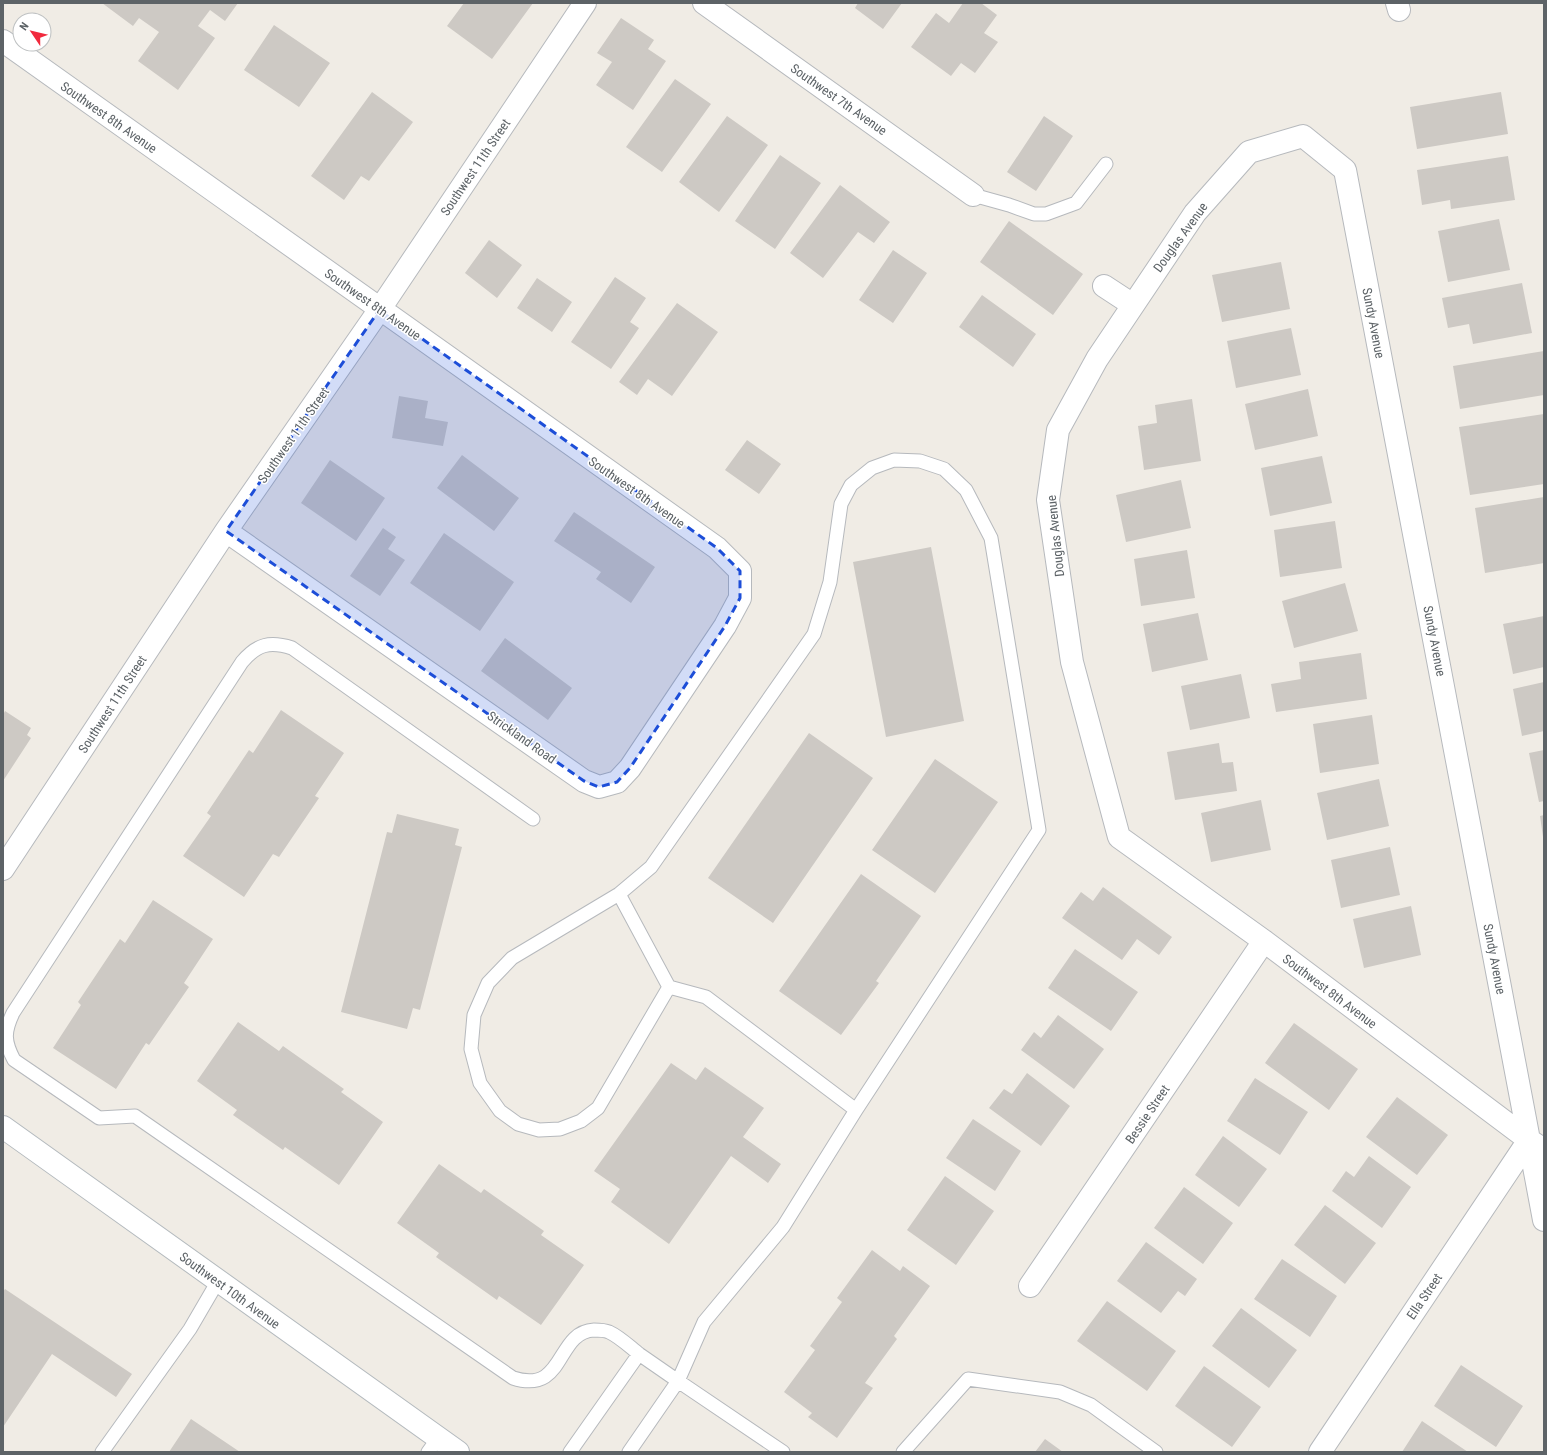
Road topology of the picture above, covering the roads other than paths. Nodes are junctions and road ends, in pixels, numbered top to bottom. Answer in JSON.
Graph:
{"nodes":[{"id":1,"x":585,"y":3,"type":"edge"},
{"id":2,"x":704,"y":3,"type":"edge"},
{"id":3,"x":3,"y":42,"type":"edge"},
{"id":4,"x":1249,"y":152,"type":"joint"},
{"id":5,"x":1106,"y":164,"type":"dead end"},
{"id":6,"x":973,"y":195,"type":"joint"},
{"id":7,"x":1104,"y":286,"type":"dead end"},
{"id":8,"x":1133,"y":305,"type":"junction"},
{"id":9,"x":380,"y":309,"type":"junction"},
{"id":10,"x":226,"y":531,"type":"junction"},
{"id":11,"x":740,"y":571,"type":"joint"},
{"id":12,"x":533,"y":819,"type":"dead end"},
{"id":13,"x":1117,"y":831,"type":"joint"},
{"id":14,"x":3,"y":869,"type":"edge"},
{"id":15,"x":619,"y":894,"type":"junction"},
{"id":16,"x":1264,"y":941,"type":"junction"},
{"id":17,"x":669,"y":987,"type":"junction"},
{"id":18,"x":856,"y":1110,"type":"junction"},
{"id":19,"x":3,"y":1128,"type":"edge"},
{"id":20,"x":1537,"y":1145,"type":"edge"},
{"id":21,"x":1544,"y":1220,"type":"edge"},
{"id":22,"x":218,"y":1281,"type":"junction"},
{"id":23,"x":1030,"y":1286,"type":"dead end"},
{"id":24,"x":639,"y":1354,"type":"junction"},
{"id":25,"x":678,"y":1381,"type":"junction"},
{"id":26,"x":433,"y":1445,"type":"edge"},
{"id":27,"x":102,"y":1452,"type":"edge"},
{"id":28,"x":458,"y":1452,"type":"edge"},
{"id":29,"x":570,"y":1452,"type":"edge"},
{"id":30,"x":629,"y":1452,"type":"edge"},
{"id":31,"x":783,"y":1452,"type":"edge"},
{"id":32,"x":903,"y":1452,"type":"edge"},
{"id":33,"x":1156,"y":1452,"type":"edge"},
{"id":34,"x":1320,"y":1452,"type":"edge"}],
"edges":[{"from":1,"to":9,"type":"street","name":"Southwest 11th Street"},
{"from":2,"to":6,"type":"street","name":"Southwest 7th Avenue"},
{"from":3,"to":9,"type":"street","name":"Southwest 8th Avenue"},
{"from":4,"to":8,"type":"street","name":"Douglas Avenue"},
{"from":4,"to":20,"type":"street","name":"Sundy Avenue"},
{"from":5,"to":6,"type":"lane"},
{"from":7,"to":8,"type":"street"},
{"from":8,"to":13,"type":"street","name":"Douglas Avenue"},
{"from":9,"to":10,"type":"street","name":"Southwest 11th Street"},
{"from":9,"to":11,"type":"street","name":"Southwest 8th Avenue"},
{"from":10,"to":11,"type":"street","name":"Strickland Road"},
{"from":10,"to":14,"type":"street","name":"Southwest 11th Street"},
{"from":12,"to":24,"type":"lane"},
{"from":13,"to":16,"type":"street","name":"Southwest 8th Avenue"},
{"from":15,"to":17,"type":"lane"},
{"from":15,"to":17,"type":"lane"},
{"from":15,"to":18,"type":"lane"},
{"from":16,"to":20,"type":"street","name":"Southwest 8th Avenue"},
{"from":16,"to":23,"type":"street","name":"Bessie Street"},
{"from":17,"to":18,"type":"lane"},
{"from":18,"to":25,"type":"lane"},
{"from":19,"to":22,"type":"street","name":"Southwest 10th Avenue"},
{"from":20,"to":21,"type":"street","name":"Sundy Avenue"},
{"from":20,"to":34,"type":"street","name":"Ella Street"},
{"from":22,"to":26,"type":"street","name":"Southwest 10th Avenue"},
{"from":22,"to":27,"type":"lane"},
{"from":24,"to":25,"type":"lane"},
{"from":24,"to":29,"type":"lane"},
{"from":25,"to":30,"type":"lane"},
{"from":25,"to":31,"type":"lane"},
{"from":26,"to":28,"type":"street","name":"Southwest 10th Avenue"},
{"from":32,"to":33,"type":"lane"}]}
